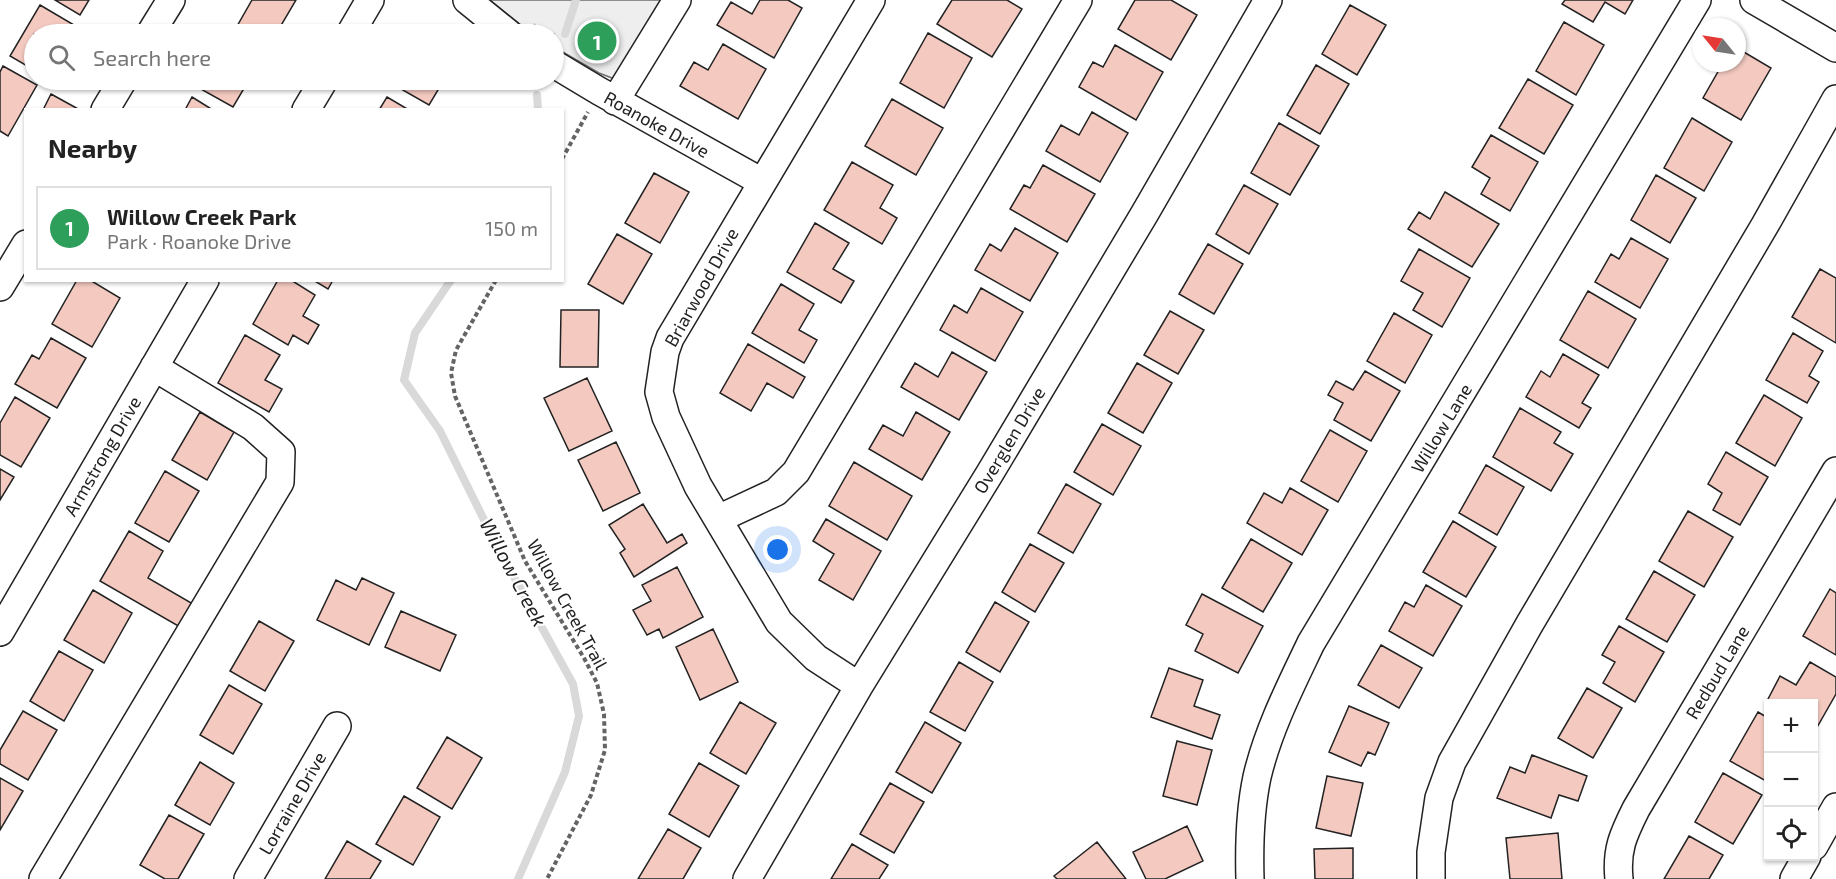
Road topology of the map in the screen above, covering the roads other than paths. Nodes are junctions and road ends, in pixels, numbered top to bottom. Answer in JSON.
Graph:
{"nodes":[{"id":1,"x":171,"y":0,"type":"edge"},
{"id":2,"x":370,"y":0,"type":"edge"},
{"id":3,"x":466,"y":0,"type":"edge"},
{"id":4,"x":677,"y":0,"type":"edge"},
{"id":5,"x":871,"y":0,"type":"edge"},
{"id":6,"x":1078,"y":0,"type":"edge"},
{"id":7,"x":1268,"y":0,"type":"edge"},
{"id":8,"x":1697,"y":0,"type":"edge"},
{"id":9,"x":1754,"y":0,"type":"edge"},
{"id":10,"x":156,"y":24,"type":"edge"},
{"id":11,"x":356,"y":24,"type":"edge"},
{"id":12,"x":496,"y":24,"type":"edge"},
{"id":13,"x":1836,"y":48,"type":"edge"},
{"id":14,"x":564,"y":70,"type":"edge"},
{"id":15,"x":117,"y":90,"type":"edge"},
{"id":16,"x":318,"y":90,"type":"edge"},
{"id":17,"x":1836,"y":99,"type":"edge"},
{"id":18,"x":615,"y":100,"type":"junction"},
{"id":19,"x":106,"y":108,"type":"edge"},
{"id":20,"x":307,"y":108,"type":"edge"},
{"id":21,"x":762,"y":182,"type":"junction"},
{"id":22,"x":24,"y":247,"type":"edge"},
{"id":23,"x":204,"y":282,"type":"edge"},
{"id":24,"x":0,"y":287,"type":"edge"},
{"id":25,"x":154,"y":367,"type":"junction"},
{"id":26,"x":1836,"y":471,"type":"edge"},
{"id":27,"x":718,"y":519,"type":"junction"},
{"id":28,"x":0,"y":633,"type":"edge"},
{"id":29,"x":859,"y":686,"type":"junction"},
{"id":30,"x":337,"y":726,"type":"dead end"},
{"id":31,"x":1836,"y":807,"type":"edge"},
{"id":32,"x":1818,"y":839,"type":"edge"},
{"id":33,"x":1804,"y":861,"type":"edge"},
{"id":34,"x":43,"y":879,"type":"edge"},
{"id":35,"x":248,"y":879,"type":"edge"},
{"id":36,"x":747,"y":879,"type":"edge"},
{"id":37,"x":1250,"y":879,"type":"edge"},
{"id":38,"x":1431,"y":879,"type":"edge"},
{"id":39,"x":1619,"y":879,"type":"edge"},
{"id":40,"x":1794,"y":879,"type":"edge"}],
"edges":[{"from":1,"to":10,"type":"street"},
{"from":2,"to":11,"type":"street"},
{"from":3,"to":12,"type":"street"},
{"from":4,"to":18,"type":"street"},
{"from":5,"to":21,"type":"street","name":"Briarwood Drive"},
{"from":6,"to":27,"type":"street"},
{"from":7,"to":29,"type":"street","name":"Overglen Drive"},
{"from":8,"to":37,"type":"street","name":"Willow Lane"},
{"from":9,"to":13,"type":"street"},
{"from":14,"to":18,"type":"street","name":"Roanoke Drive"},
{"from":15,"to":19,"type":"street"},
{"from":16,"to":20,"type":"street"},
{"from":17,"to":38,"type":"street"},
{"from":18,"to":21,"type":"street","name":"Roanoke Drive"},
{"from":21,"to":27,"type":"street","name":"Briarwood Drive"},
{"from":22,"to":24,"type":"street"},
{"from":23,"to":25,"type":"street","name":"Armstrong Drive"},
{"from":25,"to":28,"type":"street","name":"Armstrong Drive"},
{"from":25,"to":34,"type":"street"},
{"from":26,"to":39,"type":"street","name":"Redbud Lane"},
{"from":27,"to":29,"type":"street","name":"Briarwood Drive"},
{"from":29,"to":36,"type":"street","name":"Overglen Drive"},
{"from":30,"to":35,"type":"street","name":"Lorraine Drive"},
{"from":31,"to":32,"type":"street"},
{"from":33,"to":40,"type":"street"}]}
